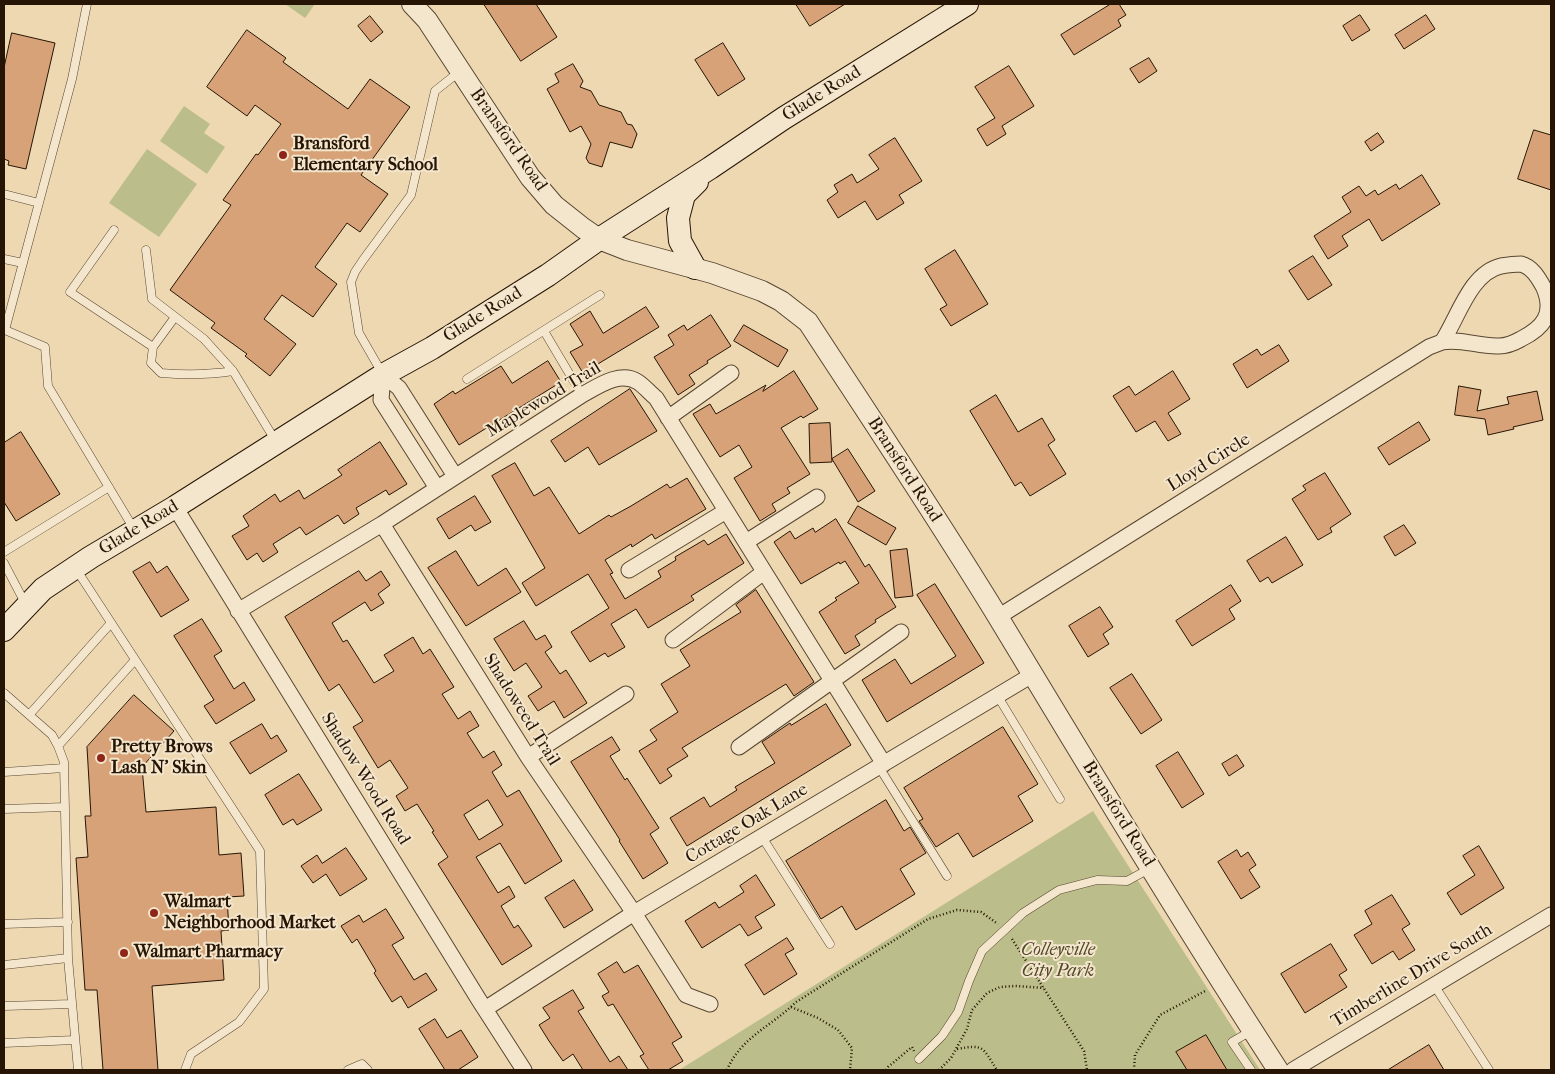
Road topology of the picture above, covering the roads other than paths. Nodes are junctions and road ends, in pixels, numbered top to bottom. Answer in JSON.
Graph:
{"nodes":[{"id":1,"x":87,"y":4,"type":"edge"},
{"id":2,"x":412,"y":4,"type":"edge"},
{"id":3,"x":967,"y":4,"type":"edge"},
{"id":4,"x":460,"y":71,"type":"junction"},
{"id":5,"x":710,"y":168,"type":"junction"},
{"id":6,"x":4,"y":194,"type":"edge"},
{"id":7,"x":39,"y":203,"type":"junction"},
{"id":8,"x":114,"y":230,"type":"dead end"},
{"id":9,"x":599,"y":239,"type":"junction"},
{"id":10,"x":146,"y":250,"type":"dead end"},
{"id":11,"x":4,"y":258,"type":"edge"},
{"id":12,"x":23,"y":263,"type":"junction"},
{"id":13,"x":695,"y":268,"type":"junction"},
{"id":14,"x":600,"y":295,"type":"dead end"},
{"id":15,"x":175,"y":317,"type":"junction"},
{"id":16,"x":5,"y":330,"type":"junction"},
{"id":17,"x":544,"y":331,"type":"junction"},
{"id":18,"x":4,"y":339,"type":"edge"},
{"id":19,"x":1442,"y":342,"type":"junction"},
{"id":20,"x":153,"y":347,"type":"junction"},
{"id":21,"x":233,"y":371,"type":"junction"},
{"id":22,"x":731,"y":373,"type":"dead end"},
{"id":23,"x":383,"y":375,"type":"junction"},
{"id":24,"x":467,"y":378,"type":"dead end"},
{"id":25,"x":582,"y":396,"type":"junction"},
{"id":26,"x":668,"y":418,"type":"junction"},
{"id":27,"x":277,"y":444,"type":"junction"},
{"id":28,"x":455,"y":476,"type":"junction"},
{"id":29,"x":109,"y":487,"type":"junction"},
{"id":30,"x":437,"y":488,"type":"junction"},
{"id":31,"x":816,"y":497,"type":"dead end"},
{"id":32,"x":175,"y":507,"type":"junction"},
{"id":33,"x":726,"y":511,"type":"junction"},
{"id":34,"x":382,"y":524,"type":"junction"},
{"id":35,"x":135,"y":531,"type":"junction"},
{"id":36,"x":746,"y":542,"type":"junction"},
{"id":37,"x":4,"y":552,"type":"edge"},
{"id":38,"x":4,"y":563,"type":"edge"},
{"id":39,"x":75,"y":568,"type":"junction"},
{"id":40,"x":629,"y":570,"type":"dead end"},
{"id":41,"x":764,"y":572,"type":"junction"},
{"id":42,"x":27,"y":605,"type":"junction"},
{"id":43,"x":238,"y":611,"type":"junction"},
{"id":44,"x":998,"y":617,"type":"junction"},
{"id":45,"x":111,"y":623,"type":"junction"},
{"id":46,"x":4,"y":630,"type":"edge"},
{"id":47,"x":901,"y":632,"type":"dead end"},
{"id":48,"x":673,"y":640,"type":"dead end"},
{"id":49,"x":135,"y":660,"type":"junction"},
{"id":50,"x":1032,"y":675,"type":"junction"},
{"id":51,"x":832,"y":681,"type":"junction"},
{"id":52,"x":4,"y":693,"type":"edge"},
{"id":53,"x":626,"y":694,"type":"dead end"},
{"id":54,"x":997,"y":695,"type":"junction"},
{"id":55,"x":29,"y":715,"type":"junction"},
{"id":56,"x":58,"y":746,"type":"junction"},
{"id":57,"x":739,"y":747,"type":"dead end"},
{"id":58,"x":528,"y":757,"type":"junction"},
{"id":59,"x":881,"y":766,"type":"junction"},
{"id":60,"x":64,"y":768,"type":"junction"},
{"id":61,"x":4,"y":772,"type":"edge"},
{"id":62,"x":1060,"y":799,"type":"dead end"},
{"id":63,"x":65,"y":807,"type":"junction"},
{"id":64,"x":4,"y":809,"type":"edge"},
{"id":65,"x":762,"y":837,"type":"junction"},
{"id":66,"x":1151,"y":868,"type":"junction"},
{"id":67,"x":947,"y":876,"type":"dead end"},
{"id":68,"x":634,"y":913,"type":"junction"},
{"id":69,"x":1551,"y":915,"type":"edge"},
{"id":70,"x":68,"y":922,"type":"junction"},
{"id":71,"x":4,"y":924,"type":"edge"},
{"id":72,"x":830,"y":944,"type":"dead end"},
{"id":73,"x":68,"y":958,"type":"junction"},
{"id":74,"x":4,"y":965,"type":"edge"},
{"id":75,"x":1434,"y":985,"type":"junction"},
{"id":76,"x":72,"y":1004,"type":"junction"},
{"id":77,"x":710,"y":1004,"type":"dead end"},
{"id":78,"x":4,"y":1006,"type":"edge"},
{"id":79,"x":485,"y":1009,"type":"junction"},
{"id":80,"x":1252,"y":1030,"type":"junction"},
{"id":81,"x":75,"y":1040,"type":"junction"},
{"id":82,"x":4,"y":1043,"type":"edge"},
{"id":83,"x":919,"y":1059,"type":"road end"},
{"id":84,"x":1279,"y":1069,"type":"edge"},
{"id":85,"x":78,"y":1070,"type":"edge"},
{"id":86,"x":185,"y":1070,"type":"edge"},
{"id":87,"x":348,"y":1070,"type":"edge"},
{"id":88,"x":368,"y":1070,"type":"edge"},
{"id":89,"x":524,"y":1070,"type":"edge"},
{"id":90,"x":1251,"y":1070,"type":"edge"},
{"id":91,"x":1489,"y":1070,"type":"edge"}],
"edges":[{"from":1,"to":7,"type":"lane"},
{"from":2,"to":4,"type":"street","name":"Bransford Road"},
{"from":3,"to":5,"type":"main road","name":"Glade Road"},
{"from":4,"to":9,"type":"street","name":"Bransford Road"},
{"from":4,"to":23,"type":"lane"},
{"from":5,"to":9,"type":"main road","name":"Glade Road"},
{"from":5,"to":13,"type":"main road"},
{"from":6,"to":7,"type":"lane"},
{"from":7,"to":12,"type":"lane"},
{"from":8,"to":20,"type":"lane"},
{"from":9,"to":13,"type":"street","name":"Bransford Road"},
{"from":9,"to":23,"type":"main road","name":"Glade Road"},
{"from":10,"to":15,"type":"lane"},
{"from":11,"to":12,"type":"lane"},
{"from":12,"to":16,"type":"lane"},
{"from":13,"to":44,"type":"street","name":"Bransford Road"},
{"from":14,"to":17,"type":"lane"},
{"from":15,"to":20,"type":"lane"},
{"from":15,"to":21,"type":"lane"},
{"from":16,"to":18,"type":"lane"},
{"from":16,"to":29,"type":"lane"},
{"from":17,"to":24,"type":"lane"},
{"from":17,"to":25,"type":"lane"},
{"from":19,"to":19,"type":"street","name":"Lloyd Circle"},
{"from":19,"to":44,"type":"street","name":"Lloyd Circle"},
{"from":20,"to":21,"type":"lane"},
{"from":21,"to":27,"type":"lane"},
{"from":22,"to":26,"type":"street"},
{"from":23,"to":27,"type":"main road","name":"Glade Road"},
{"from":23,"to":28,"type":"street"},
{"from":23,"to":30,"type":"street"},
{"from":25,"to":26,"type":"street","name":"Maplewood Trail"},
{"from":25,"to":28,"type":"street","name":"Maplewood Trail"},
{"from":26,"to":33,"type":"street","name":"Maplewood Trail"},
{"from":27,"to":32,"type":"main road","name":"Glade Road"},
{"from":28,"to":30,"type":"street","name":"Maplewood Trail"},
{"from":29,"to":35,"type":"lane"},
{"from":29,"to":37,"type":"lane"},
{"from":30,"to":34,"type":"street","name":"Maplewood Trail"},
{"from":31,"to":36,"type":"street"},
{"from":32,"to":35,"type":"main road","name":"Glade Road"},
{"from":32,"to":43,"type":"street","name":"Shadow Wood Road"},
{"from":33,"to":36,"type":"street","name":"Maplewood Trail"},
{"from":33,"to":40,"type":"street"},
{"from":34,"to":43,"type":"street","name":"Maplewood Trail"},
{"from":34,"to":58,"type":"street","name":"Shadoweed Trail"},
{"from":35,"to":39,"type":"main road","name":"Glade Road"},
{"from":36,"to":41,"type":"street","name":"Maplewood Trail"},
{"from":38,"to":42,"type":"lane"},
{"from":39,"to":42,"type":"main road","name":"Glade Road"},
{"from":39,"to":45,"type":"lane"},
{"from":41,"to":48,"type":"street"},
{"from":41,"to":51,"type":"street","name":"Maplewood Trail"},
{"from":42,"to":46,"type":"main road","name":"Glade Road"},
{"from":43,"to":79,"type":"street","name":"Shadow Wood Road"},
{"from":44,"to":50,"type":"street","name":"Bransford Road"},
{"from":45,"to":49,"type":"lane"},
{"from":45,"to":55,"type":"lane"},
{"from":47,"to":51,"type":"street"},
{"from":49,"to":56,"type":"lane"},
{"from":49,"to":86,"type":"lane"},
{"from":50,"to":54,"type":"street","name":"Cottage Oak Lane"},
{"from":50,"to":66,"type":"street","name":"Bransford Road"},
{"from":51,"to":57,"type":"street"},
{"from":51,"to":59,"type":"street","name":"Maplewood Trail"},
{"from":52,"to":55,"type":"lane"},
{"from":53,"to":58,"type":"street"},
{"from":54,"to":59,"type":"street","name":"Cottage Oak Lane"},
{"from":54,"to":62,"type":"lane"},
{"from":55,"to":56,"type":"lane"},
{"from":56,"to":60,"type":"lane"},
{"from":58,"to":68,"type":"street","name":"Shadoweed Trail"},
{"from":59,"to":65,"type":"street","name":"Cottage Oak Lane"},
{"from":59,"to":67,"type":"lane"},
{"from":60,"to":61,"type":"lane"},
{"from":60,"to":63,"type":"lane"},
{"from":63,"to":64,"type":"lane"},
{"from":63,"to":70,"type":"lane"},
{"from":65,"to":68,"type":"street","name":"Cottage Oak Lane"},
{"from":65,"to":72,"type":"lane"},
{"from":66,"to":80,"type":"street","name":"Bransford Road"},
{"from":66,"to":83,"type":"lane"},
{"from":68,"to":77,"type":"street","name":"Shadoweed Trail"},
{"from":68,"to":79,"type":"street","name":"Cottage Oak Lane"},
{"from":69,"to":75,"type":"street","name":"Timberline Drive South"},
{"from":70,"to":71,"type":"lane"},
{"from":70,"to":73,"type":"lane"},
{"from":73,"to":74,"type":"lane"},
{"from":73,"to":76,"type":"lane"},
{"from":75,"to":84,"type":"street","name":"Timberline Drive South"},
{"from":75,"to":91,"type":"lane"},
{"from":76,"to":78,"type":"lane"},
{"from":76,"to":81,"type":"lane"},
{"from":79,"to":89,"type":"street","name":"Shadow Wood Road"},
{"from":80,"to":84,"type":"street","name":"Bransford Road"},
{"from":80,"to":90,"type":"lane"},
{"from":81,"to":82,"type":"lane"},
{"from":81,"to":85,"type":"lane"},
{"from":87,"to":88,"type":"lane"}]}
